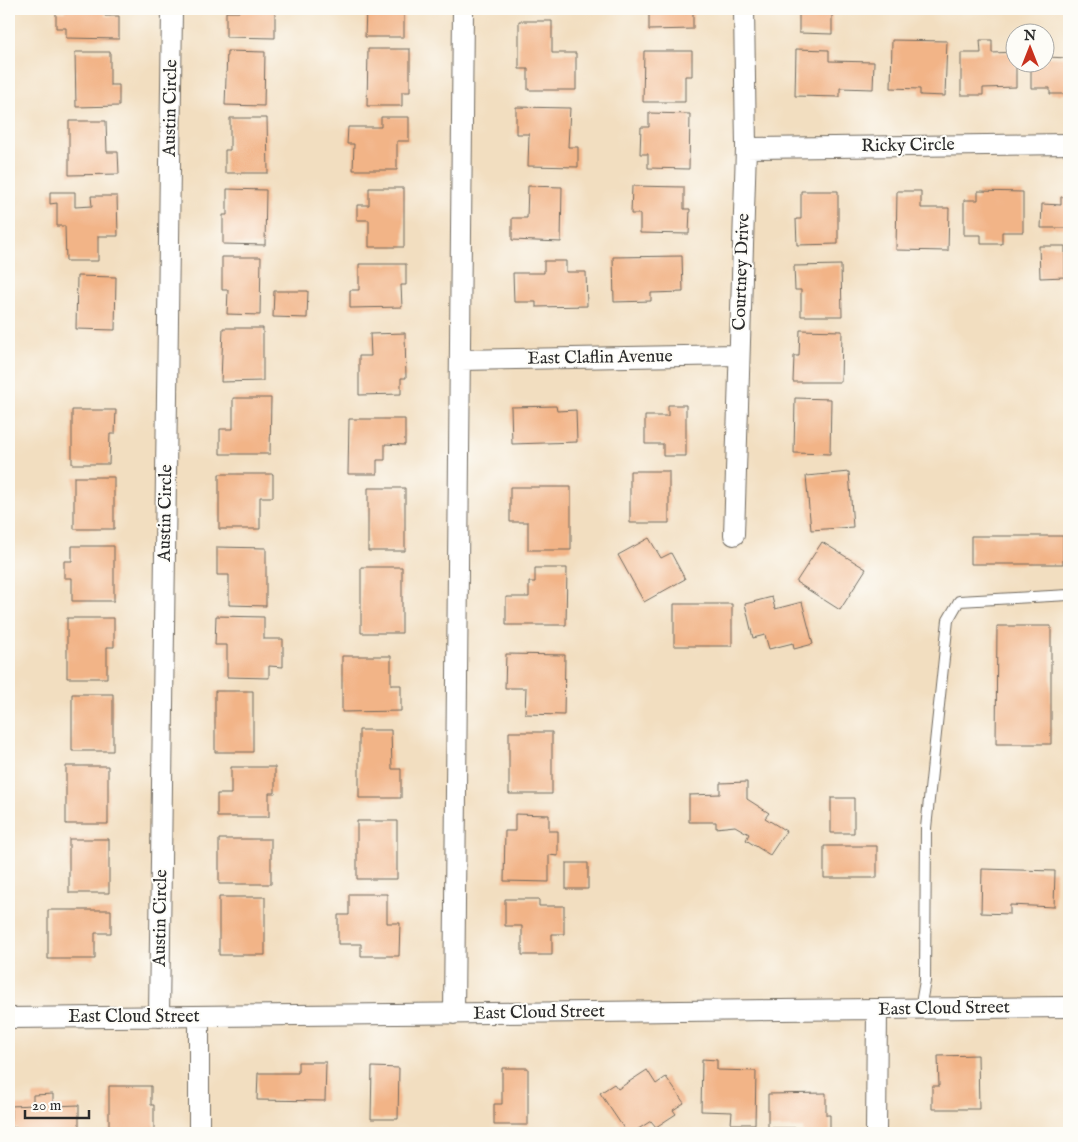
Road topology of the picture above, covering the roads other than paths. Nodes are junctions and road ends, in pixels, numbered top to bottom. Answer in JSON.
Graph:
{"nodes":[{"id":1,"x":172,"y":9,"type":"edge"},
{"id":2,"x":463,"y":9,"type":"edge"},
{"id":3,"x":744,"y":9,"type":"edge"},
{"id":4,"x":1069,"y":144,"type":"edge"},
{"id":5,"x":746,"y":148,"type":"junction"},
{"id":6,"x":739,"y":355,"type":"junction"},
{"id":7,"x":460,"y":360,"type":"junction"},
{"id":8,"x":734,"y":536,"type":"dead end"},
{"id":9,"x":1069,"y":595,"type":"edge"},
{"id":10,"x":1069,"y":1007,"type":"edge"},
{"id":11,"x":877,"y":1009,"type":"junction"},
{"id":12,"x":920,"y":1009,"type":"junction"},
{"id":13,"x":454,"y":1014,"type":"junction"},
{"id":14,"x":159,"y":1017,"type":"junction"},
{"id":15,"x":199,"y":1017,"type":"junction"},
{"id":16,"x":9,"y":1018,"type":"edge"},
{"id":17,"x":199,"y":1133,"type":"edge"},
{"id":18,"x":876,"y":1133,"type":"edge"}],
"edges":[{"from":1,"to":14,"type":"street","name":"Austin Circle"},
{"from":2,"to":7,"type":"street"},
{"from":3,"to":5,"type":"street","name":"Courtney Drive"},
{"from":4,"to":5,"type":"street","name":"Ricky Circle"},
{"from":5,"to":6,"type":"street","name":"Courtney Drive"},
{"from":6,"to":7,"type":"street","name":"East Claflin Avenue"},
{"from":6,"to":8,"type":"street","name":"Courtney Drive"},
{"from":7,"to":13,"type":"street"},
{"from":9,"to":12,"type":"lane"},
{"from":10,"to":12,"type":"street","name":"East Cloud Street"},
{"from":11,"to":12,"type":"street","name":"East Cloud Street"},
{"from":11,"to":13,"type":"street","name":"East Cloud Street"},
{"from":11,"to":18,"type":"street"},
{"from":13,"to":15,"type":"street","name":"East Cloud Street"},
{"from":14,"to":15,"type":"street","name":"East Cloud Street"},
{"from":14,"to":16,"type":"street","name":"East Cloud Street"},
{"from":15,"to":17,"type":"street"}]}
